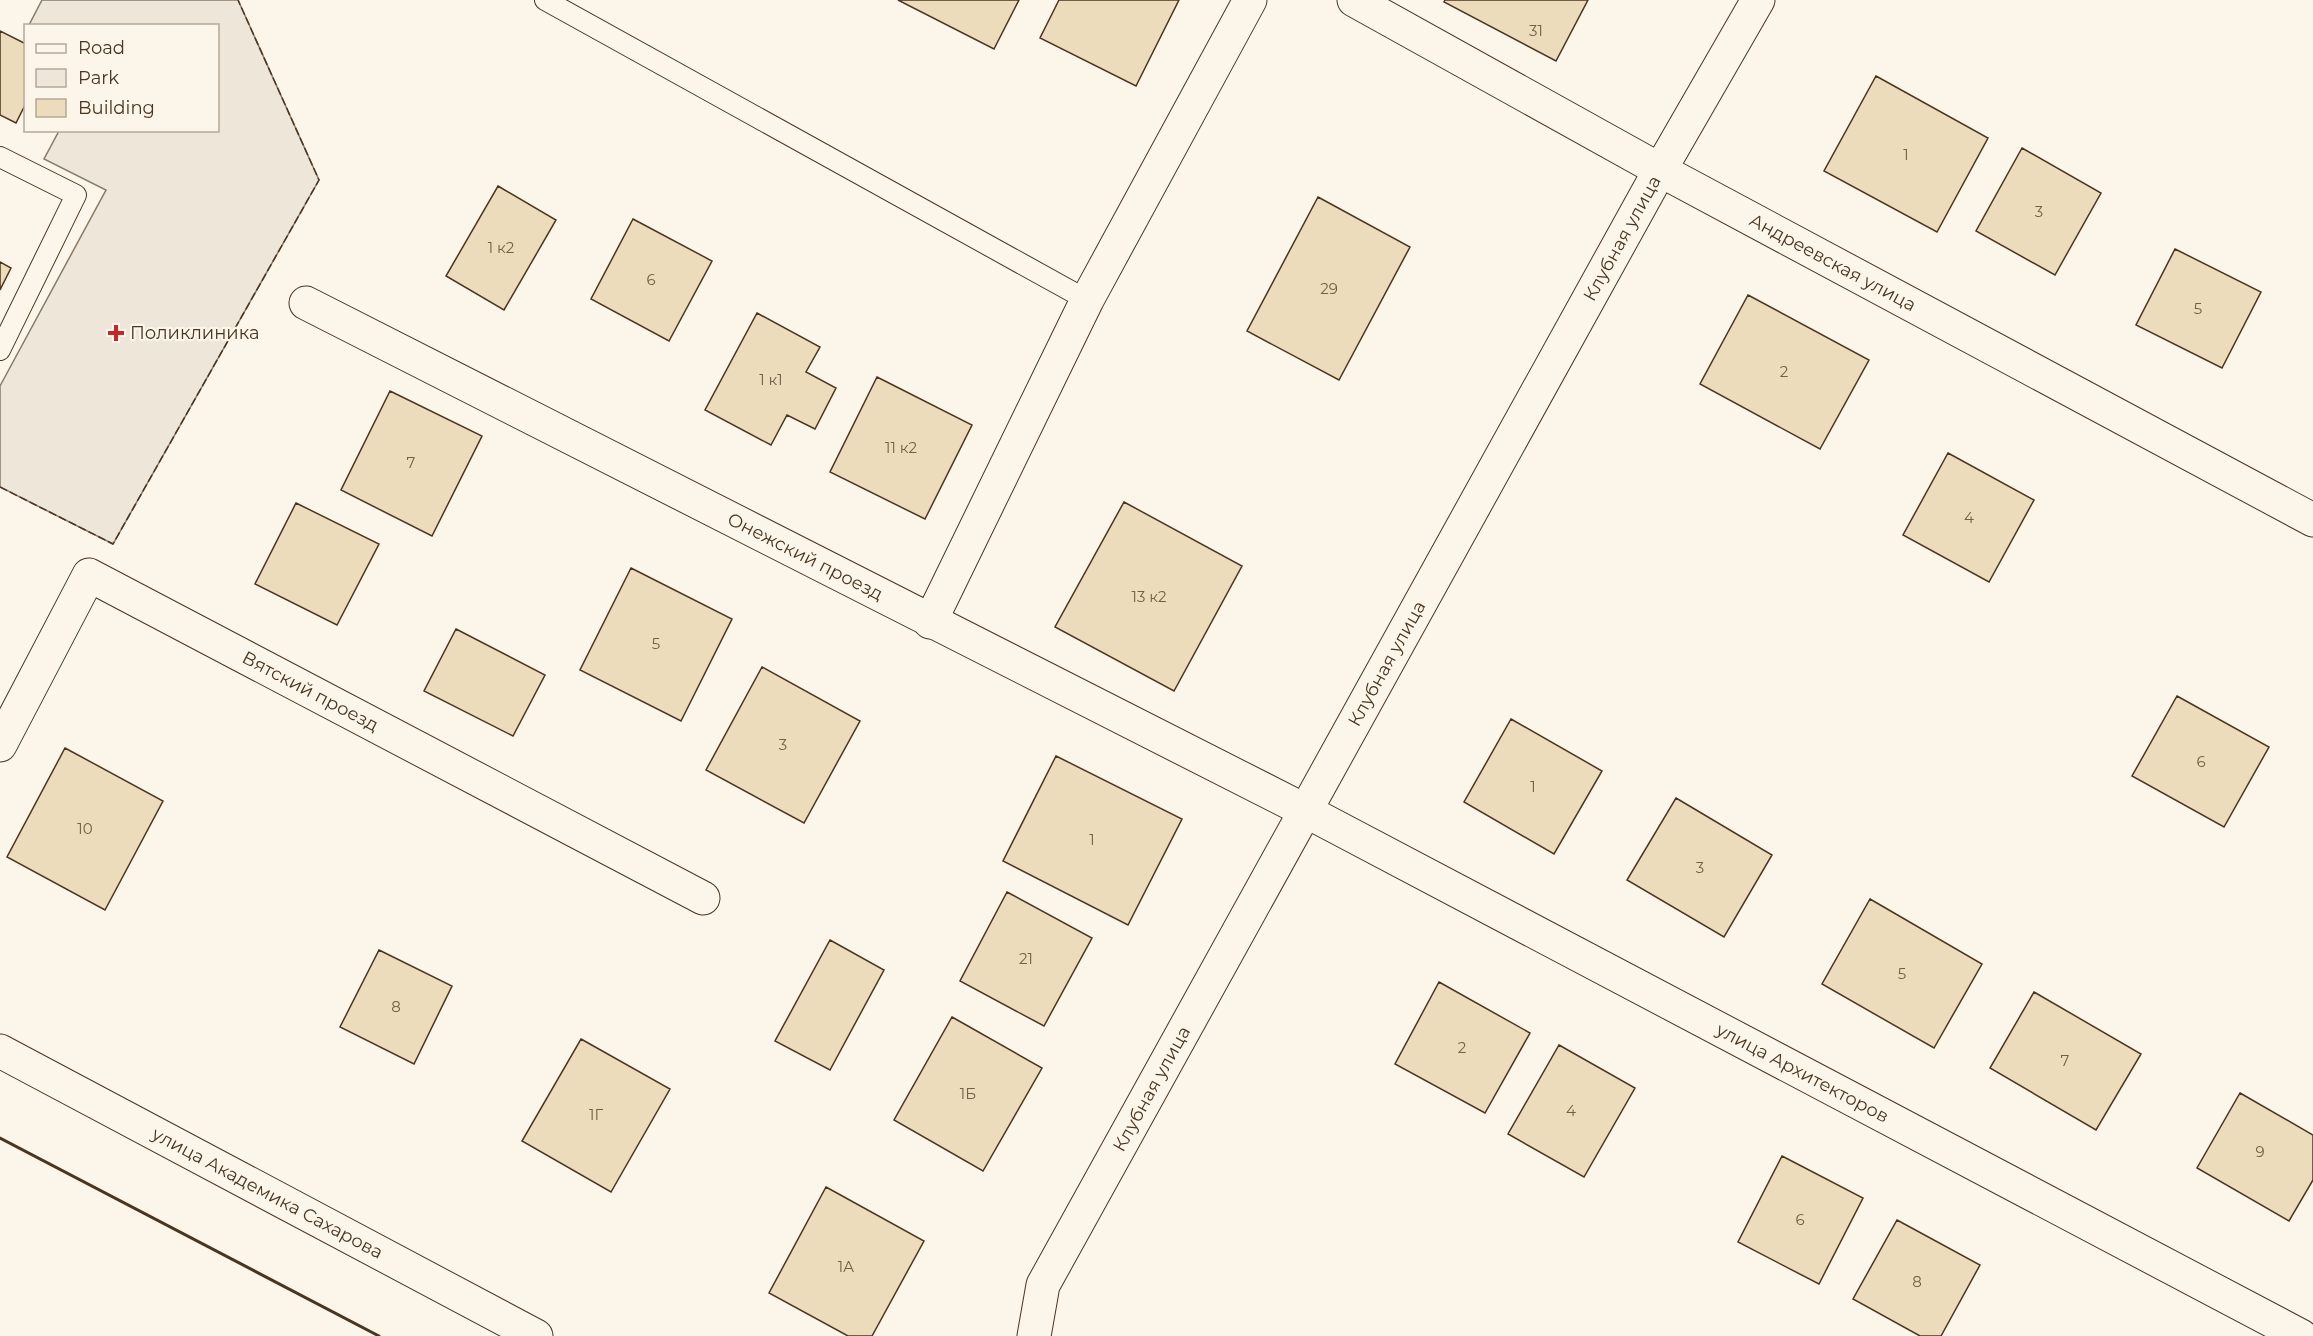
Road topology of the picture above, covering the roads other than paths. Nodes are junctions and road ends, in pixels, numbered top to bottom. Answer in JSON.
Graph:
{"nodes":[{"id":1,"x":545,"y":0,"type":"edge"},
{"id":2,"x":1250,"y":0,"type":"edge"},
{"id":3,"x":1354,"y":0,"type":"edge"},
{"id":4,"x":1758,"y":0,"type":"edge"},
{"id":5,"x":0,"y":158,"type":"edge"},
{"id":6,"x":1660,"y":170,"type":"junction"},
{"id":7,"x":1087,"y":300,"type":"junction"},
{"id":8,"x":306,"y":303,"type":"dead end"},
{"id":9,"x":0,"y":350,"type":"edge"},
{"id":10,"x":2313,"y":520,"type":"edge"},
{"id":11,"x":930,"y":622,"type":"junction"},
{"id":12,"x":0,"y":745,"type":"edge"},
{"id":13,"x":1304,"y":810,"type":"junction"},
{"id":14,"x":703,"y":898,"type":"dead end"},
{"id":15,"x":0,"y":1051,"type":"edge"},
{"id":16,"x":536,"y":1336,"type":"edge"},
{"id":17,"x":1034,"y":1336,"type":"edge"},
{"id":18,"x":2301,"y":1336,"type":"edge"}],
"edges":[{"from":1,"to":7,"type":"lane"},
{"from":2,"to":7,"type":"street"},
{"from":3,"to":6,"type":"street","name":"Андреевская улица"},
{"from":4,"to":6,"type":"street","name":"Клубная улица"},
{"from":5,"to":9,"type":"lane"},
{"from":6,"to":10,"type":"street","name":"Андреевская улица"},
{"from":6,"to":13,"type":"street","name":"Клубная улица"},
{"from":7,"to":11,"type":"street"},
{"from":8,"to":11,"type":"street","name":"Онежский проезд"},
{"from":11,"to":13,"type":"street","name":"Онежский проезд"},
{"from":12,"to":14,"type":"street","name":"Вятский проезд"},
{"from":13,"to":17,"type":"street","name":"Клубная улица"},
{"from":13,"to":18,"type":"street","name":"улица Архитекторов"},
{"from":15,"to":16,"type":"street","name":"улица Академика Сахарова"}]}
